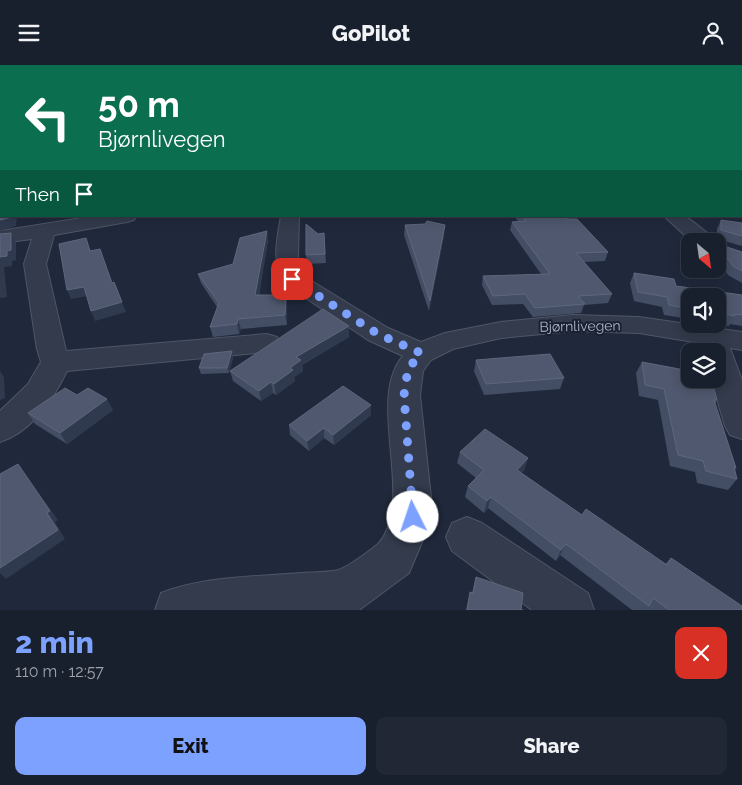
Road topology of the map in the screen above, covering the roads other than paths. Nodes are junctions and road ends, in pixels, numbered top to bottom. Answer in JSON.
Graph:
{"nodes":[{"id":1,"x":122,"y":217,"type":"edge"},
{"id":2,"x":290,"y":217,"type":"edge"},
{"id":3,"x":674,"y":217,"type":"edge"},
{"id":4,"x":45,"y":231,"type":"junction"},
{"id":5,"x":693,"y":233,"type":"edge"},
{"id":6,"x":0,"y":237,"type":"edge"},
{"id":7,"x":727,"y":339,"type":"edge"},
{"id":8,"x":267,"y":343,"type":"dead end"},
{"id":9,"x":421,"y":353,"type":"junction"},
{"id":10,"x":56,"y":362,"type":"junction"},
{"id":11,"x":742,"y":426,"type":"edge"},
{"id":12,"x":0,"y":429,"type":"edge"},
{"id":13,"x":467,"y":537,"type":"dead end"},
{"id":14,"x":178,"y":610,"type":"edge"},
{"id":15,"x":571,"y":610,"type":"edge"}],
"edges":[{"from":1,"to":4,"type":"street"},
{"from":2,"to":9,"type":"street"},
{"from":3,"to":5,"type":"street"},
{"from":4,"to":6,"type":"street"},
{"from":4,"to":10,"type":"street"},
{"from":7,"to":9,"type":"street","name":"Bjørnlivegen"},
{"from":7,"to":11,"type":"street"},
{"from":8,"to":10,"type":"street"},
{"from":9,"to":14,"type":"street"},
{"from":10,"to":12,"type":"street"},
{"from":13,"to":15,"type":"street"}]}
